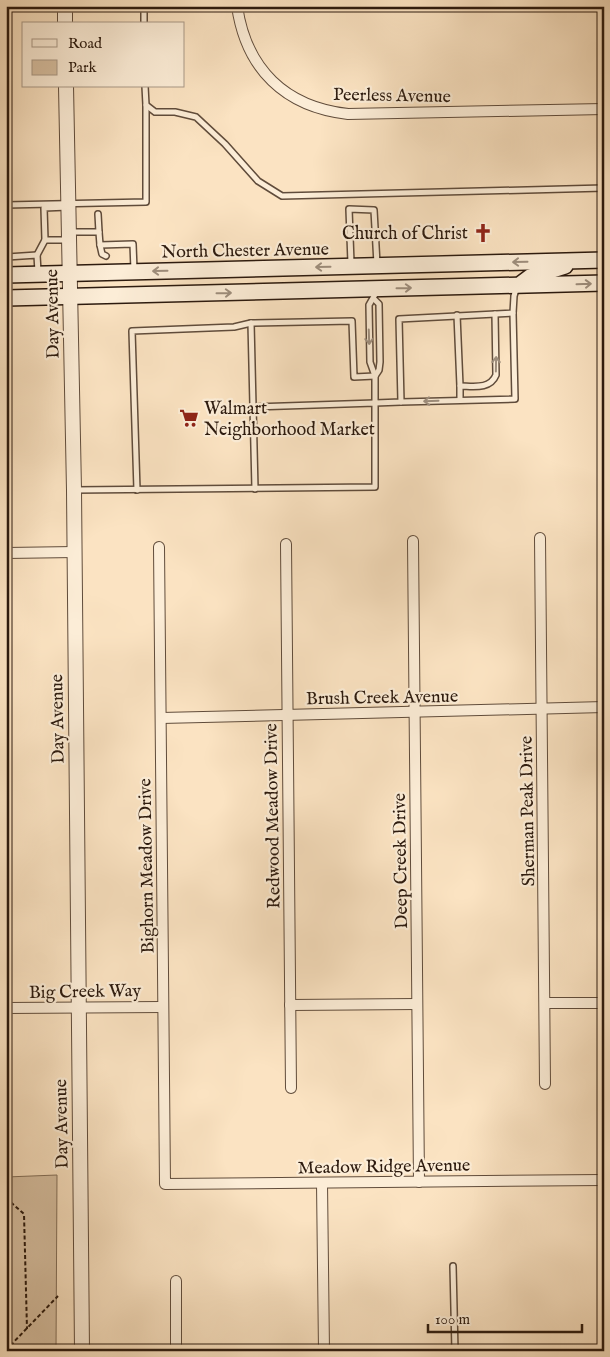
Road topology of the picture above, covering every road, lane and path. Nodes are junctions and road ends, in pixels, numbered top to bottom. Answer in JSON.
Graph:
{"nodes":[{"id":1,"x":65,"y":6,"type":"edge"},
{"id":2,"x":144,"y":6,"type":"edge"},
{"id":3,"x":237,"y":6,"type":"edge"},
{"id":4,"x":65,"y":22,"type":"edge"},
{"id":5,"x":144,"y":22,"type":"edge"},
{"id":6,"x":66,"y":88,"type":"edge"},
{"id":7,"x":145,"y":88,"type":"edge"},
{"id":8,"x":146,"y":105,"type":"junction"},
{"id":9,"x":604,"y":109,"type":"edge"},
{"id":10,"x":604,"y":188,"type":"edge"},
{"id":11,"x":6,"y":205,"type":"edge"},
{"id":12,"x":69,"y":205,"type":"junction"},
{"id":13,"x":98,"y":214,"type":"dead end"},
{"id":14,"x":99,"y":232,"type":"junction"},
{"id":15,"x":69,"y":236,"type":"junction"},
{"id":16,"x":45,"y":240,"type":"junction"},
{"id":17,"x":100,"y":245,"type":"junction"},
{"id":18,"x":37,"y":256,"type":"junction"},
{"id":19,"x":106,"y":256,"type":"dead end"},
{"id":20,"x":584,"y":260,"type":"junction"},
{"id":21,"x":604,"y":260,"type":"edge"},
{"id":22,"x":422,"y":265,"type":"junction"},
{"id":23,"x":364,"y":266,"type":"junction"},
{"id":24,"x":134,"y":272,"type":"junction"},
{"id":25,"x":70,"y":273,"type":"junction"},
{"id":26,"x":38,"y":274,"type":"junction"},
{"id":27,"x":7,"y":275,"type":"edge"},
{"id":28,"x":604,"y":284,"type":"edge"},
{"id":29,"x":518,"y":286,"type":"junction"},
{"id":30,"x":312,"y":291,"type":"junction"},
{"id":31,"x":376,"y":294,"type":"junction"},
{"id":32,"x":71,"y":296,"type":"junction"},
{"id":33,"x":6,"y":298,"type":"edge"},
{"id":34,"x":513,"y":313,"type":"junction"},
{"id":35,"x":495,"y":314,"type":"junction"},
{"id":36,"x":457,"y":315,"type":"junction"},
{"id":37,"x":251,"y":323,"type":"junction"},
{"id":38,"x":375,"y":376,"type":"junction"},
{"id":39,"x":460,"y":386,"type":"junction"},
{"id":40,"x":460,"y":400,"type":"junction"},
{"id":41,"x":401,"y":402,"type":"junction"},
{"id":42,"x":375,"y":403,"type":"junction"},
{"id":43,"x":253,"y":407,"type":"junction"},
{"id":44,"x":255,"y":489,"type":"junction"},
{"id":45,"x":74,"y":490,"type":"junction"},
{"id":46,"x":137,"y":490,"type":"junction"},
{"id":47,"x":540,"y":538,"type":"dead end"},
{"id":48,"x":413,"y":541,"type":"dead end"},
{"id":49,"x":286,"y":544,"type":"dead end"},
{"id":50,"x":159,"y":547,"type":"dead end"},
{"id":51,"x":75,"y":552,"type":"junction"},
{"id":52,"x":6,"y":553,"type":"edge"},
{"id":53,"x":604,"y":707,"type":"edge"},
{"id":54,"x":542,"y":709,"type":"junction"},
{"id":55,"x":415,"y":712,"type":"junction"},
{"id":56,"x":288,"y":715,"type":"junction"},
{"id":57,"x":161,"y":718,"type":"junction"},
{"id":58,"x":545,"y":1003,"type":"junction"},
{"id":59,"x":604,"y":1003,"type":"edge"},
{"id":60,"x":417,"y":1004,"type":"junction"},
{"id":61,"x":290,"y":1005,"type":"junction"},
{"id":62,"x":164,"y":1007,"type":"junction"},
{"id":63,"x":6,"y":1008,"type":"edge"},
{"id":64,"x":79,"y":1008,"type":"junction"},
{"id":65,"x":545,"y":1084,"type":"dead end"},
{"id":66,"x":291,"y":1088,"type":"dead end"},
{"id":67,"x":604,"y":1180,"type":"edge"},
{"id":68,"x":419,"y":1182,"type":"junction"},
{"id":69,"x":322,"y":1183,"type":"junction"},
{"id":70,"x":165,"y":1184,"type":"joint"},
{"id":71,"x":6,"y":1198,"type":"edge"},
{"id":72,"x":453,"y":1266,"type":"dead end"},
{"id":73,"x":176,"y":1281,"type":"dead end"},
{"id":74,"x":58,"y":1296,"type":"dead end"},
{"id":75,"x":27,"y":1328,"type":"junction"},
{"id":76,"x":6,"y":1350,"type":"edge"},
{"id":77,"x":82,"y":1351,"type":"edge"},
{"id":78,"x":176,"y":1351,"type":"edge"},
{"id":79,"x":324,"y":1351,"type":"edge"},
{"id":80,"x":454,"y":1351,"type":"edge"}],
"edges":[{"from":1,"to":4,"type":"street"},
{"from":2,"to":5,"type":"lane"},
{"from":3,"to":9,"type":"street","name":"Peerless Avenue"},
{"from":6,"to":12,"type":"street","name":"Day Avenue"},
{"from":7,"to":8,"type":"lane"},
{"from":8,"to":10,"type":"lane"},
{"from":8,"to":12,"type":"lane"},
{"from":11,"to":12,"type":"lane"},
{"from":12,"to":15,"type":"street","name":"Day Avenue"},
{"from":12,"to":16,"type":"lane"},
{"from":13,"to":14,"type":"lane"},
{"from":14,"to":15,"type":"lane"},
{"from":14,"to":17,"type":"lane"},
{"from":15,"to":16,"type":"lane"},
{"from":15,"to":25,"type":"street","name":"Day Avenue"},
{"from":16,"to":18,"type":"lane"},
{"from":17,"to":19,"type":"lane"},
{"from":17,"to":24,"type":"lane"},
{"from":18,"to":26,"type":"lane"},
{"from":18,"to":27,"type":"lane"},
{"from":20,"to":21,"type":"main road","name":"North Chester Avenue"},
{"from":20,"to":22,"type":"main road","name":"North Chester Avenue","one_way":true},
{"from":20,"to":29,"type":"main road"},
{"from":22,"to":23,"type":"main road","name":"North Chester Avenue"},
{"from":22,"to":31,"type":"main road"},
{"from":23,"to":23,"type":"lane"},
{"from":23,"to":24,"type":"main road","name":"North Chester Avenue","one_way":true},
{"from":23,"to":30,"type":"main road"},
{"from":24,"to":25,"type":"main road","name":"North Chester Avenue"},
{"from":25,"to":26,"type":"main road","name":"North Chester Avenue"},
{"from":25,"to":32,"type":"street","name":"Day Avenue"},
{"from":26,"to":27,"type":"main road","name":"North Chester Avenue"},
{"from":29,"to":28,"type":"main road","one_way":true},
{"from":31,"to":29,"type":"main road","one_way":true},
{"from":29,"to":34,"type":"lane"},
{"from":30,"to":31,"type":"main road"},
{"from":32,"to":30,"type":"main road","one_way":true},
{"from":31,"to":38,"type":"lane"},
{"from":31,"to":38,"type":"lane","one_way":true},
{"from":32,"to":33,"type":"main road"},
{"from":32,"to":45,"type":"street","name":"Day Avenue"},
{"from":34,"to":35,"type":"lane"},
{"from":34,"to":40,"type":"lane"},
{"from":35,"to":36,"type":"lane"},
{"from":39,"to":35,"type":"lane","one_way":true},
{"from":36,"to":39,"type":"lane"},
{"from":36,"to":41,"type":"lane"},
{"from":37,"to":38,"type":"lane"},
{"from":37,"to":43,"type":"lane"},
{"from":37,"to":46,"type":"lane"},
{"from":38,"to":42,"type":"lane"},
{"from":39,"to":40,"type":"lane"},
{"from":40,"to":41,"type":"lane","one_way":true},
{"from":41,"to":42,"type":"lane"},
{"from":42,"to":43,"type":"lane"},
{"from":42,"to":44,"type":"lane"},
{"from":43,"to":44,"type":"lane"},
{"from":44,"to":46,"type":"lane"},
{"from":45,"to":46,"type":"lane"},
{"from":45,"to":51,"type":"street","name":"Day Avenue"},
{"from":47,"to":54,"type":"street","name":"Sherman Peak Drive"},
{"from":48,"to":55,"type":"street","name":"Deep Creek Drive"},
{"from":49,"to":56,"type":"street","name":"Redwood Meadow Drive"},
{"from":50,"to":57,"type":"street","name":"Bighorn Meadow Drive"},
{"from":51,"to":52,"type":"street"},
{"from":51,"to":64,"type":"street","name":"Day Avenue"},
{"from":53,"to":54,"type":"street","name":"Brush Creek Avenue"},
{"from":54,"to":55,"type":"street","name":"Brush Creek Avenue"},
{"from":54,"to":58,"type":"street","name":"Sherman Peak Drive"},
{"from":55,"to":56,"type":"street","name":"Brush Creek Avenue"},
{"from":55,"to":60,"type":"street","name":"Deep Creek Drive"},
{"from":56,"to":57,"type":"street","name":"Brush Creek Avenue"},
{"from":56,"to":61,"type":"street","name":"Redwood Meadow Drive"},
{"from":57,"to":62,"type":"street","name":"Bighorn Meadow Drive"},
{"from":58,"to":59,"type":"street"},
{"from":58,"to":65,"type":"street","name":"Sherman Peak Drive"},
{"from":60,"to":61,"type":"street"},
{"from":60,"to":68,"type":"street","name":"Deep Creek Drive"},
{"from":61,"to":66,"type":"street","name":"Redwood Meadow Drive"},
{"from":62,"to":64,"type":"street","name":"Big Creek Way"},
{"from":62,"to":70,"type":"street","name":"Bighorn Meadow Drive"},
{"from":63,"to":64,"type":"street","name":"Big Creek Way"},
{"from":64,"to":77,"type":"street","name":"Day Avenue"},
{"from":67,"to":68,"type":"street","name":"Meadow Ridge Avenue"},
{"from":68,"to":69,"type":"street","name":"Meadow Ridge Avenue"},
{"from":69,"to":70,"type":"street","name":"Meadow Ridge Avenue"},
{"from":69,"to":79,"type":"street"},
{"from":71,"to":75,"type":"path"},
{"from":72,"to":80,"type":"lane"},
{"from":73,"to":78,"type":"street"},
{"from":74,"to":75,"type":"path"},
{"from":75,"to":76,"type":"path"}]}
